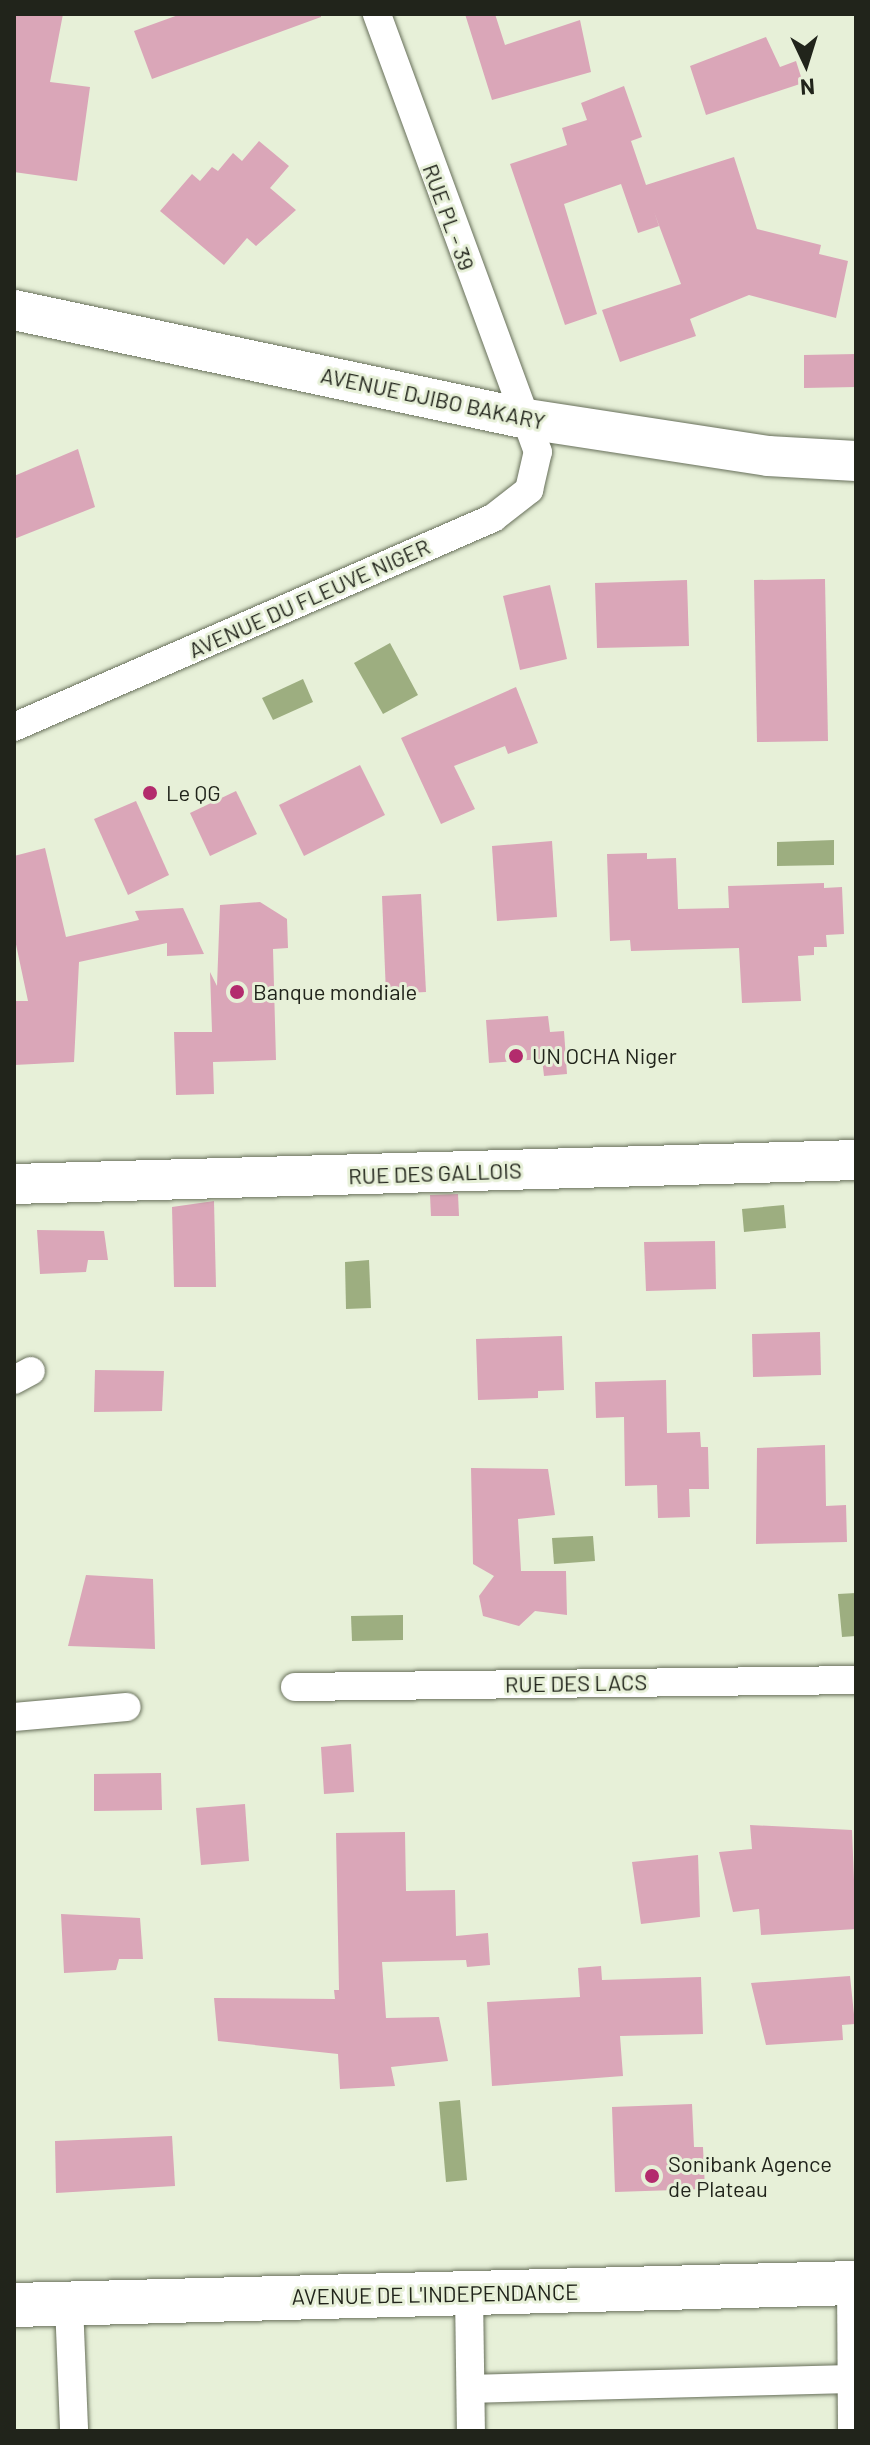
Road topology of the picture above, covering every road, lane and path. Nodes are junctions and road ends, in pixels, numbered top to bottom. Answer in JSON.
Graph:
{"nodes":[{"id":1,"x":377,"y":14,"type":"edge"},
{"id":2,"x":14,"y":310,"type":"edge"},
{"id":3,"x":527,"y":419,"type":"junction"},
{"id":4,"x":856,"y":461,"type":"edge"},
{"id":5,"x":14,"y":727,"type":"edge"},
{"id":6,"x":856,"y":1160,"type":"edge"},
{"id":7,"x":14,"y":1184,"type":"edge"},
{"id":8,"x":856,"y":1680,"type":"edge"},
{"id":9,"x":295,"y":1687,"type":"dead end"},
{"id":10,"x":127,"y":1707,"type":"dead end"},
{"id":11,"x":14,"y":1717,"type":"edge"},
{"id":12,"x":853,"y":2283,"type":"edge"},
{"id":13,"x":469,"y":2293,"type":"junction"},
{"id":14,"x":69,"y":2304,"type":"junction"},
{"id":15,"x":14,"y":2305,"type":"edge"},
{"id":16,"x":854,"y":2379,"type":"edge"},
{"id":17,"x":471,"y":2389,"type":"junction"},
{"id":18,"x":74,"y":2431,"type":"edge"},
{"id":19,"x":471,"y":2431,"type":"edge"},
{"id":20,"x":852,"y":2431,"type":"edge"}],
"edges":[{"from":1,"to":3,"type":"street","name":"RUE PL - 39"},
{"from":2,"to":3,"type":"street","name":"AVENUE DJIBO BAKARY"},
{"from":3,"to":4,"type":"street","name":"AVENUE DJIBO BAKARY"},
{"from":3,"to":5,"type":"street","name":"AVENUE DU FLEUVE NIGER"},
{"from":6,"to":7,"type":"street","name":"RUE DES GALLOIS"},
{"from":8,"to":9,"type":"street","name":"RUE DES LACS"},
{"from":10,"to":11,"type":"street"},
{"from":12,"to":13,"type":"highway","name":"AVENUE DE L'INDEPENDANCE"},
{"from":12,"to":16,"type":"street"},
{"from":13,"to":14,"type":"highway","name":"AVENUE DE L'INDEPENDANCE"},
{"from":13,"to":17,"type":"street"},
{"from":14,"to":15,"type":"highway","name":"AVENUE DE L'INDEPENDANCE"},
{"from":14,"to":18,"type":"street"},
{"from":16,"to":17,"type":"street"},
{"from":16,"to":20,"type":"street"},
{"from":17,"to":19,"type":"street"}]}
